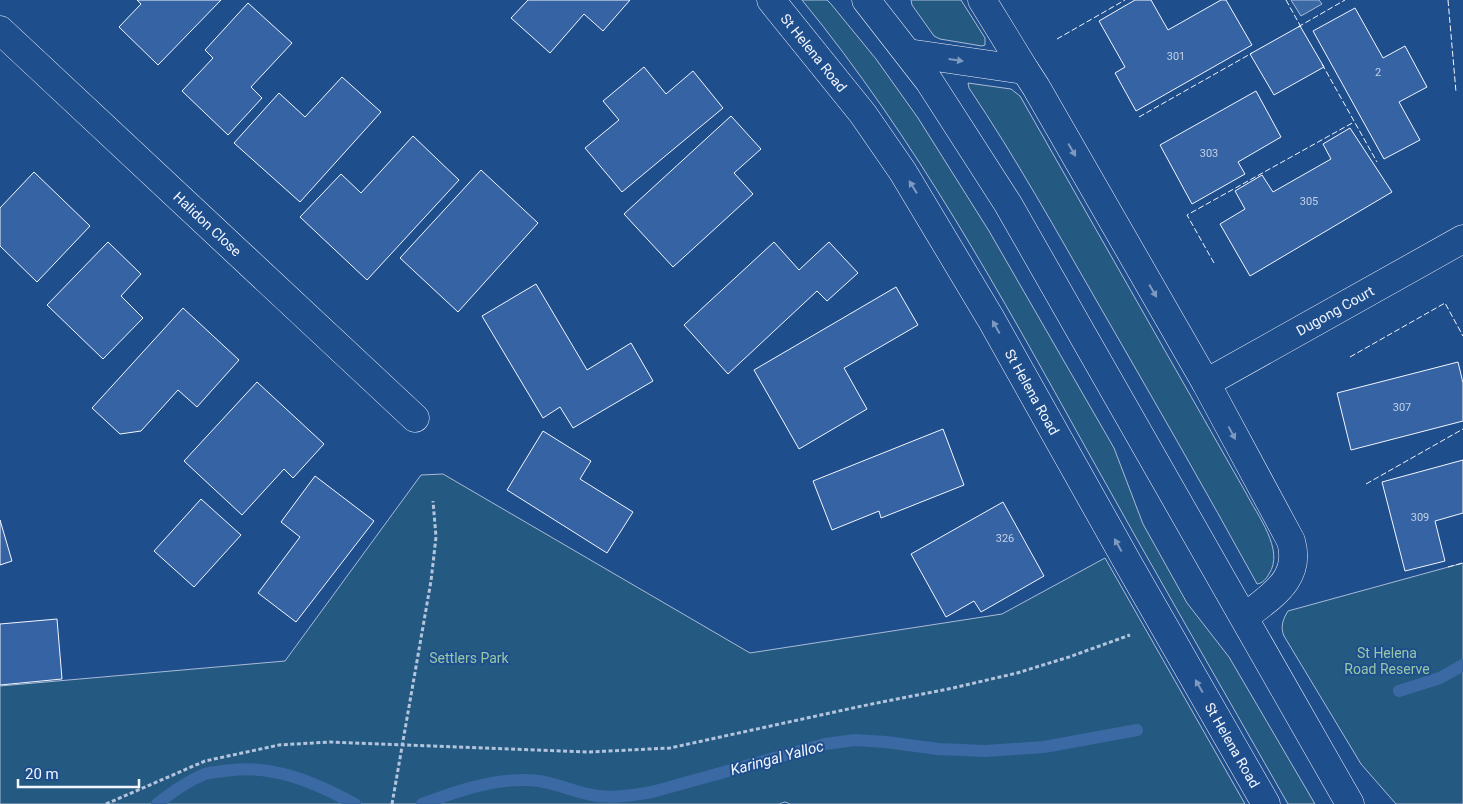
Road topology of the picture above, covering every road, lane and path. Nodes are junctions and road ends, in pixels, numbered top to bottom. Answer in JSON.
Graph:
{"nodes":[{"id":1,"x":771,"y":0,"type":"edge"},
{"id":2,"x":866,"y":0,"type":"edge"},
{"id":3,"x":982,"y":0,"type":"edge"},
{"id":4,"x":0,"y":30,"type":"edge"},
{"id":5,"x":908,"y":52,"type":"junction"},
{"id":6,"x":1025,"y":70,"type":"junction"},
{"id":7,"x":1463,"y":239,"type":"edge"},
{"id":8,"x":1206,"y":383,"type":"junction"},
{"id":9,"x":415,"y":418,"type":"dead end"},
{"id":10,"x":433,"y":500,"type":"dead end"},
{"id":11,"x":1245,"y":617,"type":"junction"},
{"id":12,"x":1130,"y":635,"type":"dead end"},
{"id":13,"x":403,"y":745,"type":"junction"},
{"id":14,"x":106,"y":804,"type":"edge"},
{"id":15,"x":392,"y":804,"type":"edge"},
{"id":16,"x":1266,"y":804,"type":"edge"},
{"id":17,"x":1350,"y":804,"type":"edge"}],
"edges":[{"from":16,"to":1,"type":"street","name":"St Helena Road","one_way":true},
{"from":2,"to":5,"type":"street"},
{"from":3,"to":6,"type":"street"},
{"from":4,"to":9,"type":"street","name":"Halidon Close"},
{"from":5,"to":6,"type":"street","one_way":true},
{"from":5,"to":11,"type":"street"},
{"from":6,"to":8,"type":"street","one_way":true},
{"from":7,"to":8,"type":"street","name":"Dugong Court"},
{"from":8,"to":11,"type":"street","one_way":true},
{"from":10,"to":13,"type":"path"},
{"from":11,"to":17,"type":"street"},
{"from":12,"to":13,"type":"path"},
{"from":13,"to":14,"type":"path"},
{"from":13,"to":15,"type":"path"}]}
